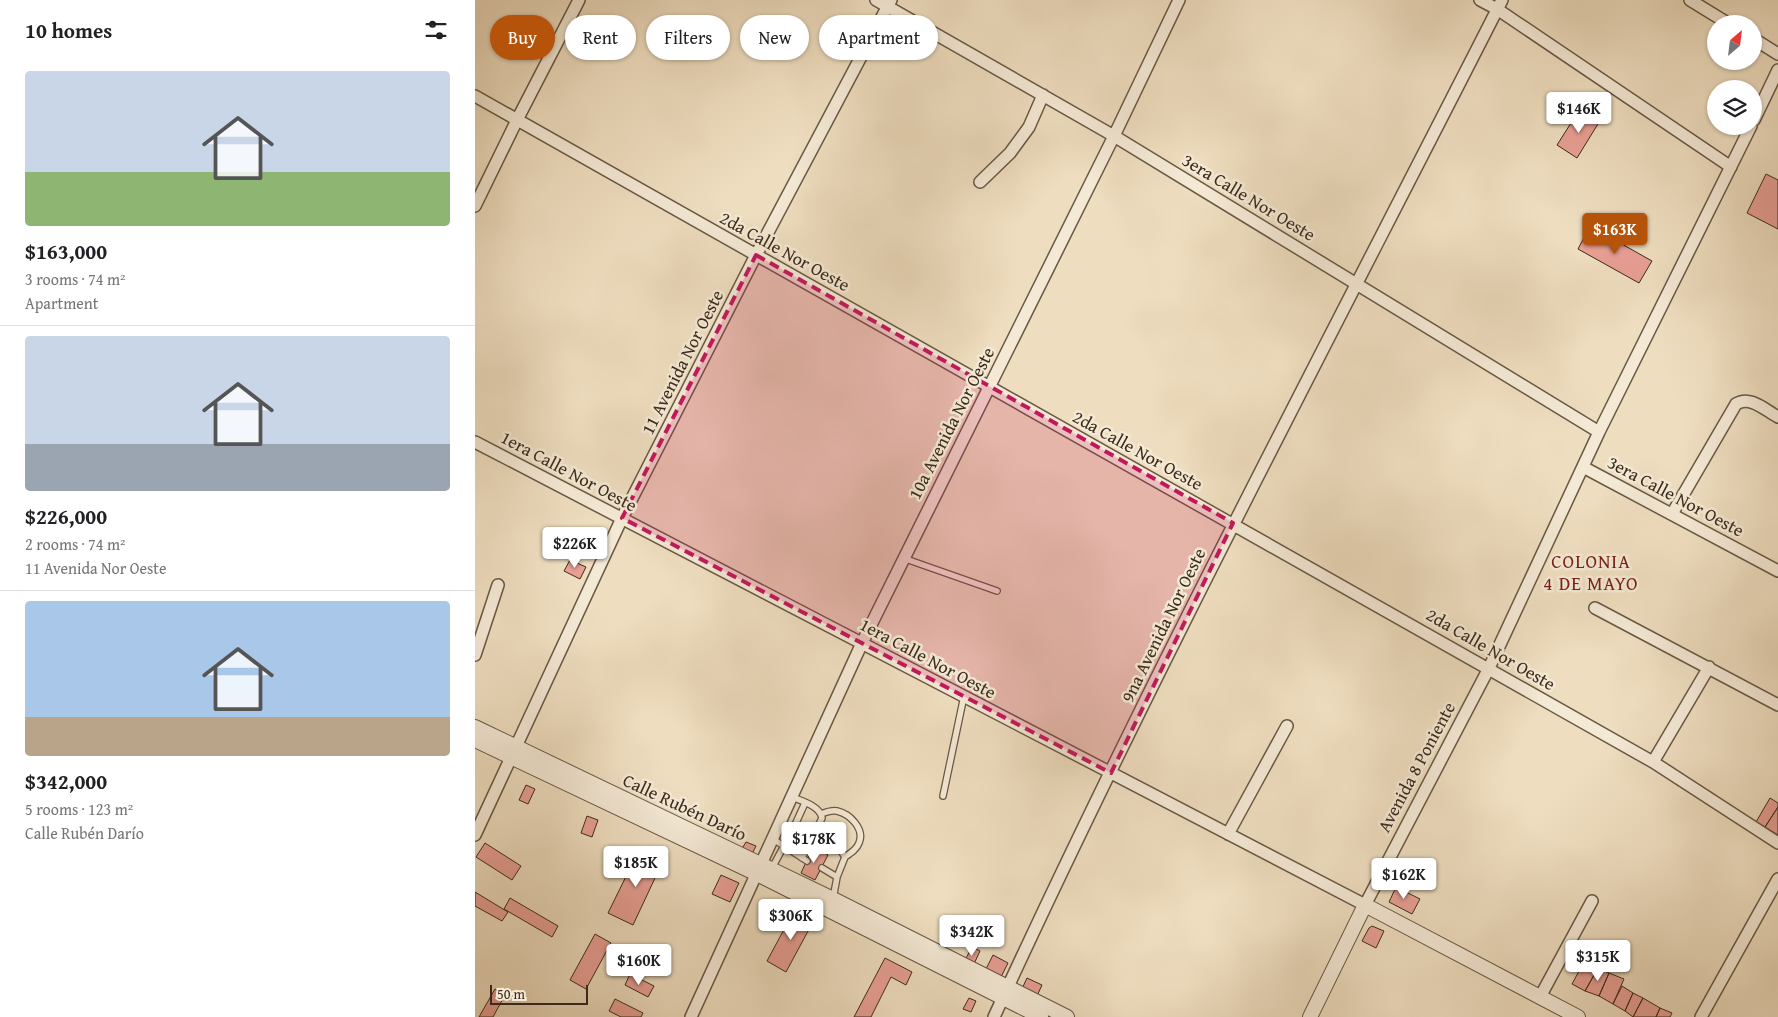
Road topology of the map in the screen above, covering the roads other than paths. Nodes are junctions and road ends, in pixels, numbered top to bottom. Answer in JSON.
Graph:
{"nodes":[{"id":1,"x":579,"y":0,"type":"edge"},
{"id":2,"x":876,"y":0,"type":"edge"},
{"id":3,"x":1179,"y":0,"type":"edge"},
{"id":4,"x":1480,"y":0,"type":"edge"},
{"id":5,"x":1690,"y":0,"type":"edge"},
{"id":6,"x":889,"y":3,"type":"edge"},
{"id":7,"x":1499,"y":5,"type":"edge"},
{"id":8,"x":1714,"y":15,"type":"edge"},
{"id":9,"x":1763,"y":45,"type":"edge"},
{"id":10,"x":1778,"y":54,"type":"edge"},
{"id":11,"x":1778,"y":70,"type":"edge"},
{"id":12,"x":1043,"y":95,"type":"junction"},
{"id":13,"x":475,"y":96,"type":"edge"},
{"id":14,"x":1762,"y":103,"type":"edge"},
{"id":15,"x":517,"y":120,"type":"junction"},
{"id":16,"x":1747,"y":135,"type":"edge"},
{"id":17,"x":1114,"y":136,"type":"junction"},
{"id":18,"x":1731,"y":167,"type":"junction"},
{"id":19,"x":980,"y":182,"type":"dead end"},
{"id":20,"x":475,"y":206,"type":"edge"},
{"id":21,"x":756,"y":255,"type":"junction"},
{"id":22,"x":1357,"y":284,"type":"junction"},
{"id":23,"x":989,"y":386,"type":"junction"},
{"id":24,"x":1778,"y":417,"type":"edge"},
{"id":25,"x":1599,"y":432,"type":"junction"},
{"id":26,"x":475,"y":442,"type":"edge"},
{"id":27,"x":1583,"y":466,"type":"junction"},
{"id":28,"x":1672,"y":514,"type":"junction"},
{"id":29,"x":622,"y":518,"type":"junction"},
{"id":30,"x":1233,"y":524,"type":"junction"},
{"id":31,"x":903,"y":558,"type":"junction"},
{"id":32,"x":1778,"y":571,"type":"edge"},
{"id":33,"x":498,"y":585,"type":"dead end"},
{"id":34,"x":997,"y":591,"type":"dead end"},
{"id":35,"x":1595,"y":608,"type":"dead end"},
{"id":36,"x":862,"y":643,"type":"junction"},
{"id":37,"x":475,"y":655,"type":"edge"},
{"id":38,"x":1489,"y":668,"type":"junction"},
{"id":39,"x":1709,"y":668,"type":"junction"},
{"id":40,"x":964,"y":696,"type":"junction"},
{"id":41,"x":1778,"y":705,"type":"edge"},
{"id":42,"x":1287,"y":726,"type":"dead end"},
{"id":43,"x":475,"y":727,"type":"edge"},
{"id":44,"x":475,"y":740,"type":"edge"},
{"id":45,"x":513,"y":751,"type":"junction"},
{"id":46,"x":1653,"y":762,"type":"junction"},
{"id":47,"x":1111,"y":773,"type":"junction"},
{"id":48,"x":943,"y":796,"type":"dead end"},
{"id":49,"x":792,"y":797,"type":"junction"},
{"id":50,"x":805,"y":803,"type":"junction"},
{"id":51,"x":821,"y":814,"type":"junction"},
{"id":52,"x":794,"y":827,"type":"junction"},
{"id":53,"x":1228,"y":834,"type":"junction"},
{"id":54,"x":475,"y":835,"type":"edge"},
{"id":55,"x":814,"y":836,"type":"junction"},
{"id":56,"x":773,"y":839,"type":"junction"},
{"id":57,"x":1778,"y":843,"type":"edge"},
{"id":58,"x":784,"y":847,"type":"junction"},
{"id":59,"x":845,"y":857,"type":"junction"},
{"id":60,"x":822,"y":868,"type":"dead end"},
{"id":61,"x":764,"y":872,"type":"junction"},
{"id":62,"x":837,"y":877,"type":"junction"},
{"id":63,"x":1778,"y":879,"type":"edge"},
{"id":64,"x":1592,"y":901,"type":"dead end"},
{"id":65,"x":831,"y":905,"type":"junction"},
{"id":66,"x":1365,"y":905,"type":"junction"},
{"id":67,"x":1006,"y":992,"type":"junction"},
{"id":68,"x":1540,"y":997,"type":"junction"},
{"id":69,"x":691,"y":1017,"type":"edge"},
{"id":70,"x":994,"y":1017,"type":"edge"},
{"id":71,"x":1041,"y":1017,"type":"edge"},
{"id":72,"x":1065,"y":1017,"type":"edge"},
{"id":73,"x":1309,"y":1017,"type":"edge"},
{"id":74,"x":1578,"y":1017,"type":"edge"},
{"id":75,"x":1701,"y":1017,"type":"edge"}],
"edges":[{"from":1,"to":15,"type":"street"},
{"from":2,"to":6,"type":"street","name":"3era Calle Nor Oeste"},
{"from":3,"to":17,"type":"street","name":"10a Avenida Nor Oeste"},
{"from":4,"to":7,"type":"street"},
{"from":5,"to":8,"type":"street"},
{"from":6,"to":12,"type":"street","name":"3era Calle Nor Oeste"},
{"from":6,"to":21,"type":"street","name":"11 Avenida Nor Oeste"},
{"from":7,"to":18,"type":"street"},
{"from":7,"to":22,"type":"street","name":"9na Avenida Nor Oeste"},
{"from":9,"to":10,"type":"street"},
{"from":11,"to":14,"type":"street"},
{"from":12,"to":17,"type":"street","name":"3era Calle Nor Oeste"},
{"from":12,"to":19,"type":"street"},
{"from":13,"to":15,"type":"street","name":"2da Calle Nor Oeste"},
{"from":15,"to":20,"type":"street"},
{"from":15,"to":21,"type":"street","name":"2da Calle Nor Oeste"},
{"from":16,"to":18,"type":"street","name":"Avenida 8 Poniente"},
{"from":17,"to":22,"type":"street","name":"3era Calle Nor Oeste"},
{"from":17,"to":23,"type":"street","name":"10a Avenida Nor Oeste"},
{"from":18,"to":25,"type":"street","name":"Avenida 8 Poniente"},
{"from":21,"to":23,"type":"street","name":"2da Calle Nor Oeste"},
{"from":21,"to":29,"type":"street","name":"11 Avenida Nor Oeste"},
{"from":22,"to":25,"type":"street","name":"3era Calle Nor Oeste"},
{"from":22,"to":30,"type":"street","name":"9na Avenida Nor Oeste"},
{"from":23,"to":30,"type":"street","name":"2da Calle Nor Oeste"},
{"from":23,"to":31,"type":"street","name":"10a Avenida Nor Oeste"},
{"from":24,"to":28,"type":"street"},
{"from":25,"to":27,"type":"street","name":"Avenida 8 Poniente"},
{"from":26,"to":29,"type":"street","name":"1era Calle Nor Oeste"},
{"from":27,"to":28,"type":"street","name":"3era Calle Nor Oeste"},
{"from":27,"to":38,"type":"street","name":"Avenida 8 Poniente"},
{"from":28,"to":32,"type":"street","name":"3era Calle Nor Oeste"},
{"from":29,"to":36,"type":"street","name":"1era Calle Nor Oeste"},
{"from":29,"to":45,"type":"street","name":"11 Avenida Nor Oeste"},
{"from":30,"to":38,"type":"street","name":"2da Calle Nor Oeste"},
{"from":30,"to":47,"type":"street","name":"9na Avenida Nor Oeste"},
{"from":31,"to":34,"type":"lane"},
{"from":31,"to":36,"type":"street","name":"10a Avenida Nor Oeste"},
{"from":33,"to":37,"type":"street"},
{"from":35,"to":39,"type":"street"},
{"from":36,"to":40,"type":"street","name":"1era Calle Nor Oeste"},
{"from":36,"to":49,"type":"street","name":"10a Avenida Nor Oeste"},
{"from":38,"to":46,"type":"street","name":"2da Calle Nor Oeste"},
{"from":38,"to":66,"type":"street","name":"Avenida 8 Poniente"},
{"from":39,"to":41,"type":"street"},
{"from":39,"to":46,"type":"street"},
{"from":40,"to":47,"type":"street","name":"1era Calle Nor Oeste"},
{"from":40,"to":48,"type":"lane"},
{"from":42,"to":53,"type":"street"},
{"from":43,"to":45,"type":"street","name":"Calle Rubén Darío"},
{"from":44,"to":45,"type":"street","name":"Calle Rubén Darío"},
{"from":45,"to":54,"type":"street","name":"11 Avenida Nor Oeste"},
{"from":45,"to":61,"type":"street","name":"Calle Rubén Darío"},
{"from":46,"to":57,"type":"street","name":"2da Calle Nor Oeste"},
{"from":47,"to":53,"type":"street","name":"1era Calle Nor Oeste"},
{"from":47,"to":67,"type":"street","name":"9na Avenida Nor Oeste"},
{"from":49,"to":50,"type":"lane"},
{"from":49,"to":56,"type":"street","name":"10a Avenida Nor Oeste"},
{"from":50,"to":51,"type":"lane"},
{"from":50,"to":52,"type":"lane"},
{"from":51,"to":55,"type":"lane"},
{"from":51,"to":59,"type":"lane"},
{"from":52,"to":55,"type":"lane"},
{"from":52,"to":58,"type":"lane"},
{"from":53,"to":66,"type":"street","name":"1era Calle Nor Oeste"},
{"from":55,"to":58,"type":"lane"},
{"from":55,"to":59,"type":"lane"},
{"from":56,"to":58,"type":"lane"},
{"from":56,"to":61,"type":"street","name":"10a Avenida Nor Oeste"},
{"from":58,"to":61,"type":"lane"},
{"from":59,"to":62,"type":"lane"},
{"from":60,"to":62,"type":"lane"},
{"from":61,"to":65,"type":"street","name":"Calle Rubén Darío"},
{"from":61,"to":69,"type":"street","name":"10a Avenida Nor Oeste"},
{"from":62,"to":65,"type":"lane"},
{"from":63,"to":75,"type":"street"},
{"from":64,"to":68,"type":"street"},
{"from":65,"to":67,"type":"street","name":"Calle Rubén Darío"},
{"from":66,"to":68,"type":"street"},
{"from":66,"to":73,"type":"street","name":"Avenida 8 Poniente"},
{"from":67,"to":70,"type":"street","name":"9na Avenida Nor Oeste"},
{"from":67,"to":71,"type":"street","name":"Calle Rubén Darío"},
{"from":67,"to":72,"type":"street","name":"Calle Rubén Darío"},
{"from":68,"to":74,"type":"street"}]}
